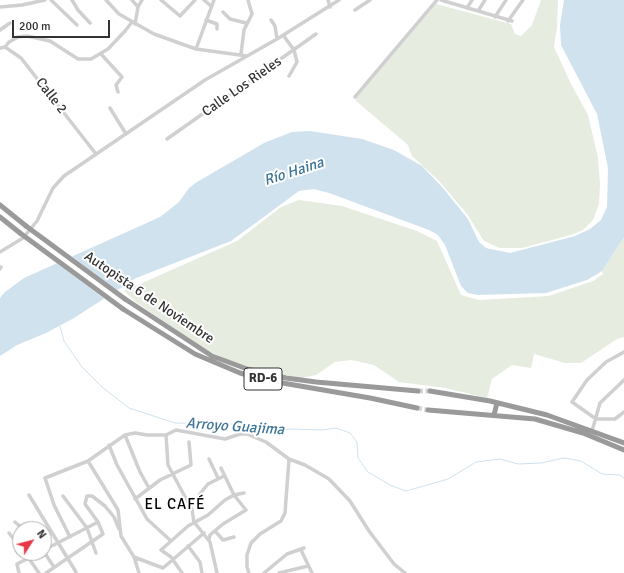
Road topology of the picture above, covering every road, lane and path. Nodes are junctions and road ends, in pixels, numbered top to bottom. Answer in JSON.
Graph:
{"nodes":[{"id":1,"x":45,"y":0,"type":"edge"},
{"id":2,"x":51,"y":0,"type":"edge"},
{"id":3,"x":72,"y":0,"type":"edge"},
{"id":4,"x":106,"y":0,"type":"edge"},
{"id":5,"x":132,"y":0,"type":"edge"},
{"id":6,"x":142,"y":0,"type":"edge"},
{"id":7,"x":161,"y":0,"type":"edge"},
{"id":8,"x":195,"y":0,"type":"edge"},
{"id":9,"x":204,"y":0,"type":"edge"},
{"id":10,"x":214,"y":0,"type":"edge"},
{"id":11,"x":248,"y":0,"type":"edge"},
{"id":12,"x":328,"y":0,"type":"edge"},
{"id":13,"x":339,"y":0,"type":"edge"},
{"id":14,"x":370,"y":0,"type":"edge"},
{"id":15,"x":437,"y":0,"type":"edge"},
{"id":16,"x":444,"y":0,"type":"edge"},
{"id":17,"x":458,"y":0,"type":"edge"},
{"id":18,"x":472,"y":0,"type":"edge"},
{"id":19,"x":485,"y":0,"type":"edge"},
{"id":20,"x":506,"y":0,"type":"edge"},
{"id":21,"x":522,"y":0,"type":"edge"},
{"id":22,"x":34,"y":1,"type":"edge"},
{"id":23,"x":456,"y":4,"type":"junction"},
{"id":24,"x":138,"y":6,"type":"junction"},
{"id":25,"x":210,"y":6,"type":"junction"},
{"id":26,"x":0,"y":7,"type":"edge"},
{"id":27,"x":330,"y":7,"type":"junction"},
{"id":28,"x":467,"y":8,"type":"junction"},
{"id":29,"x":355,"y":10,"type":"dead end"},
{"id":30,"x":478,"y":11,"type":"junction"},
{"id":31,"x":223,"y":12,"type":"dead end"},
{"id":32,"x":495,"y":17,"type":"junction"},
{"id":33,"x":206,"y":20,"type":"junction"},
{"id":34,"x":271,"y":20,"type":"dead end"},
{"id":35,"x":10,"y":23,"type":"dead end"},
{"id":36,"x":90,"y":23,"type":"dead end"},
{"id":37,"x":133,"y":23,"type":"junction"},
{"id":38,"x":246,"y":23,"type":"junction"},
{"id":39,"x":77,"y":25,"type":"dead end"},
{"id":40,"x":217,"y":29,"type":"dead end"},
{"id":41,"x":0,"y":30,"type":"edge"},
{"id":42,"x":316,"y":34,"type":"dead end"},
{"id":43,"x":283,"y":35,"type":"junction"},
{"id":44,"x":277,"y":39,"type":"junction"},
{"id":45,"x":5,"y":47,"type":"junction"},
{"id":46,"x":0,"y":48,"type":"edge"},
{"id":47,"x":196,"y":49,"type":"junction"},
{"id":48,"x":294,"y":50,"type":"junction"},
{"id":49,"x":102,"y":54,"type":"junction"},
{"id":50,"x":241,"y":54,"type":"junction"},
{"id":51,"x":247,"y":56,"type":"junction"},
{"id":52,"x":288,"y":76,"type":"dead end"},
{"id":53,"x":118,"y":92,"type":"dead end"},
{"id":54,"x":355,"y":97,"type":"dead end"},
{"id":55,"x":110,"y":108,"type":"dead end"},
{"id":56,"x":126,"y":134,"type":"junction"},
{"id":57,"x":167,"y":139,"type":"dead end"},
{"id":58,"x":96,"y":154,"type":"junction"},
{"id":59,"x":0,"y":206,"type":"edge"},
{"id":60,"x":0,"y":217,"type":"edge"},
{"id":61,"x":0,"y":252,"type":"edge"},
{"id":62,"x":624,"y":352,"type":"edge"},
{"id":63,"x":624,"y":380,"type":"edge"},
{"id":64,"x":418,"y":391,"type":"tunnel mouth"},
{"id":65,"x":430,"y":392,"type":"tunnel mouth"},
{"id":66,"x":497,"y":403,"type":"junction"},
{"id":67,"x":417,"y":408,"type":"tunnel mouth"},
{"id":68,"x":428,"y":410,"type":"tunnel mouth"},
{"id":69,"x":624,"y":412,"type":"edge"},
{"id":70,"x":494,"y":415,"type":"junction"},
{"id":71,"x":596,"y":419,"type":"junction"},
{"id":72,"x":592,"y":431,"type":"junction"},
{"id":73,"x":125,"y":435,"type":"junction"},
{"id":74,"x":166,"y":435,"type":"junction"},
{"id":75,"x":190,"y":442,"type":"dead end"},
{"id":76,"x":624,"y":443,"type":"edge"},
{"id":77,"x":109,"y":445,"type":"junction"},
{"id":78,"x":624,"y":450,"type":"edge"},
{"id":79,"x":209,"y":459,"type":"dead end"},
{"id":80,"x":289,"y":459,"type":"junction"},
{"id":81,"x":88,"y":461,"type":"junction"},
{"id":82,"x":221,"y":468,"type":"dead end"},
{"id":83,"x":173,"y":474,"type":"junction"},
{"id":84,"x":224,"y":476,"type":"junction"},
{"id":85,"x":218,"y":478,"type":"junction"},
{"id":86,"x":149,"y":488,"type":"junction"},
{"id":87,"x":244,"y":493,"type":"dead end"},
{"id":88,"x":29,"y":495,"type":"dead end"},
{"id":89,"x":199,"y":495,"type":"dead end"},
{"id":90,"x":234,"y":495,"type":"junction"},
{"id":91,"x":63,"y":496,"type":"dead end"},
{"id":92,"x":135,"y":499,"type":"junction"},
{"id":93,"x":98,"y":522,"type":"junction"},
{"id":94,"x":194,"y":522,"type":"junction"},
{"id":95,"x":86,"y":528,"type":"junction"},
{"id":96,"x":215,"y":531,"type":"junction"},
{"id":97,"x":204,"y":532,"type":"junction"},
{"id":98,"x":10,"y":533,"type":"dead end"},
{"id":99,"x":12,"y":536,"type":"edge"},
{"id":100,"x":121,"y":536,"type":"junction"},
{"id":101,"x":70,"y":537,"type":"junction"},
{"id":102,"x":234,"y":537,"type":"dead end"},
{"id":103,"x":209,"y":540,"type":"junction"},
{"id":104,"x":171,"y":541,"type":"junction"},
{"id":105,"x":92,"y":542,"type":"junction"},
{"id":106,"x":58,"y":543,"type":"junction"},
{"id":107,"x":52,"y":546,"type":"edge"},
{"id":108,"x":188,"y":546,"type":"junction"},
{"id":109,"x":96,"y":553,"type":"dead end"},
{"id":110,"x":134,"y":557,"type":"junction"},
{"id":111,"x":67,"y":558,"type":"junction"},
{"id":112,"x":172,"y":560,"type":"junction"},
{"id":113,"x":24,"y":561,"type":"edge"},
{"id":114,"x":31,"y":561,"type":"edge"},
{"id":115,"x":50,"y":561,"type":"edge"},
{"id":116,"x":308,"y":566,"type":"junction"},
{"id":117,"x":54,"y":567,"type":"junction"},
{"id":118,"x":76,"y":572,"type":"dead end"},
{"id":119,"x":288,"y":572,"type":"edge"},
{"id":120,"x":19,"y":573,"type":"edge"},
{"id":121,"x":39,"y":573,"type":"edge"},
{"id":122,"x":46,"y":573,"type":"edge"},
{"id":123,"x":139,"y":573,"type":"edge"},
{"id":124,"x":182,"y":573,"type":"edge"},
{"id":125,"x":202,"y":573,"type":"edge"},
{"id":126,"x":217,"y":573,"type":"edge"},
{"id":127,"x":249,"y":573,"type":"edge"},
{"id":128,"x":264,"y":573,"type":"edge"},
{"id":129,"x":279,"y":573,"type":"edge"},
{"id":130,"x":312,"y":573,"type":"edge"},
{"id":131,"x":405,"y":573,"type":"edge"}],
"edges":[{"from":1,"to":22,"type":"street"},
{"from":2,"to":39,"type":"street"},
{"from":3,"to":36,"type":"street"},
{"from":4,"to":37,"type":"street"},
{"from":5,"to":24,"type":"street"},
{"from":6,"to":24,"type":"street"},
{"from":7,"to":8,"type":"street"},
{"from":9,"to":25,"type":"street"},
{"from":10,"to":25,"type":"street"},
{"from":11,"to":38,"type":"street"},
{"from":12,"to":27,"type":"street"},
{"from":13,"to":27,"type":"street"},
{"from":14,"to":29,"type":"street"},
{"from":15,"to":54,"type":"street"},
{"from":16,"to":23,"type":"street"},
{"from":17,"to":23,"type":"street"},
{"from":18,"to":28,"type":"street"},
{"from":19,"to":30,"type":"street"},
{"from":20,"to":32,"type":"street"},
{"from":21,"to":32,"type":"street"},
{"from":22,"to":26,"type":"street"},
{"from":23,"to":28,"type":"street"},
{"from":24,"to":37,"type":"street"},
{"from":25,"to":33,"type":"street"},
{"from":27,"to":43,"type":"street"},
{"from":28,"to":30,"type":"street"},
{"from":30,"to":32,"type":"street"},
{"from":31,"to":38,"type":"street"},
{"from":33,"to":40,"type":"street"},
{"from":33,"to":47,"type":"street"},
{"from":34,"to":44,"type":"street"},
{"from":35,"to":41,"type":"street"},
{"from":37,"to":47,"type":"street"},
{"from":37,"to":49,"type":"street"},
{"from":38,"to":50,"type":"street"},
{"from":42,"to":48,"type":"street","name":"Calle Los Rieles"},
{"from":43,"to":44,"type":"street"},
{"from":43,"to":48,"type":"street"},
{"from":44,"to":51,"type":"street"},
{"from":45,"to":46,"type":"street"},
{"from":45,"to":49,"type":"street"},
{"from":45,"to":58,"type":"street","name":"Calle 2"},
{"from":47,"to":50,"type":"street"},
{"from":48,"to":52,"type":"street"},
{"from":48,"to":57,"type":"street","name":"Calle Los Rieles"},
{"from":49,"to":53,"type":"street"},
{"from":50,"to":51,"type":"street"},
{"from":51,"to":56,"type":"street"},
{"from":55,"to":56,"type":"street"},
{"from":56,"to":58,"type":"street"},
{"from":58,"to":61,"type":"street"},
{"from":59,"to":64,"type":"highway","name":"Autopista 6 de Noviembre","number":"RD-6","bridge":true},
{"from":60,"to":67,"type":"highway","name":"Autopista 6 de Noviembre","number":"RD-6","bridge":true},
{"from":62,"to":71,"type":"street"},
{"from":63,"to":71,"type":"street"},
{"from":65,"to":66,"type":"highway"},
{"from":66,"to":70,"type":"highway"},
{"from":66,"to":72,"type":"highway"},
{"from":68,"to":70,"type":"highway"},
{"from":69,"to":71,"type":"street"},
{"from":70,"to":78,"type":"highway"},
{"from":71,"to":72,"type":"street"},
{"from":72,"to":76,"type":"highway"},
{"from":73,"to":74,"type":"street"},
{"from":73,"to":77,"type":"street"},
{"from":73,"to":86,"type":"street"},
{"from":74,"to":80,"type":"street"},
{"from":74,"to":83,"type":"street"},
{"from":75,"to":83,"type":"street"},
{"from":77,"to":81,"type":"street"},
{"from":77,"to":92,"type":"street"},
{"from":79,"to":85,"type":"street"},
{"from":80,"to":127,"type":"street"},
{"from":80,"to":131,"type":"street"},
{"from":81,"to":100,"type":"street"},
{"from":81,"to":101,"type":"street"},
{"from":82,"to":84,"type":"street"},
{"from":83,"to":86,"type":"street"},
{"from":83,"to":94,"type":"street"},
{"from":84,"to":85,"type":"street"},
{"from":84,"to":90,"type":"street"},
{"from":85,"to":89,"type":"street"},
{"from":86,"to":92,"type":"street"},
{"from":87,"to":90,"type":"street"},
{"from":88,"to":106,"type":"street"},
{"from":90,"to":94,"type":"street"},
{"from":90,"to":96,"type":"street"},
{"from":91,"to":95,"type":"street"},
{"from":92,"to":104,"type":"street"},
{"from":93,"to":95,"type":"street"},
{"from":93,"to":100,"type":"street"},
{"from":93,"to":105,"type":"street"},
{"from":94,"to":97,"type":"street"},
{"from":94,"to":104,"type":"street"},
{"from":95,"to":101,"type":"street"},
{"from":95,"to":105,"type":"street"},
{"from":96,"to":102,"type":"street"},
{"from":96,"to":103,"type":"street"},
{"from":97,"to":103,"type":"street"},
{"from":97,"to":108,"type":"street"},
{"from":98,"to":99,"type":"street"},
{"from":100,"to":110,"type":"street"},
{"from":101,"to":106,"type":"street"},
{"from":103,"to":126,"type":"street"},
{"from":104,"to":112,"type":"street"},
{"from":105,"to":109,"type":"street"},
{"from":105,"to":111,"type":"street"},
{"from":106,"to":107,"type":"street"},
{"from":106,"to":111,"type":"street"},
{"from":108,"to":112,"type":"street"},
{"from":108,"to":125,"type":"street"},
{"from":110,"to":112,"type":"street"},
{"from":110,"to":123,"type":"street"},
{"from":111,"to":117,"type":"street"},
{"from":111,"to":118,"type":"street"},
{"from":112,"to":124,"type":"street"},
{"from":113,"to":120,"type":"street"},
{"from":114,"to":121,"type":"street"},
{"from":115,"to":117,"type":"street"},
{"from":116,"to":119,"type":"street"},
{"from":116,"to":128,"type":"street"},
{"from":116,"to":130,"type":"street"},
{"from":117,"to":122,"type":"street"},
{"from":119,"to":129,"type":"street"}]}
